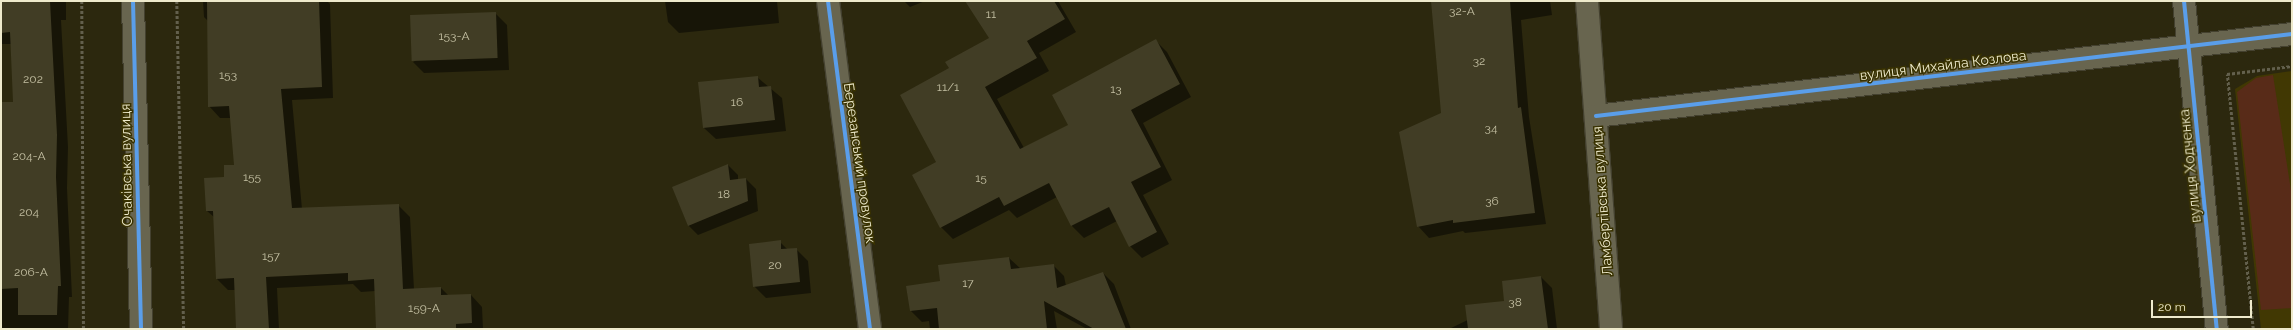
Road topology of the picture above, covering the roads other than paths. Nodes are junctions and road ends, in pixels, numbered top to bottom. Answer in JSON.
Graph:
{"nodes":[{"id":1,"x":133,"y":1,"type":"edge"},
{"id":2,"x":828,"y":1,"type":"edge"},
{"id":3,"x":1587,"y":1,"type":"edge"},
{"id":4,"x":2184,"y":1,"type":"edge"},
{"id":5,"x":2292,"y":34,"type":"edge"},
{"id":6,"x":2190,"y":47,"type":"junction"},
{"id":7,"x":1596,"y":116,"type":"junction"},
{"id":8,"x":141,"y":329,"type":"edge"},
{"id":9,"x":870,"y":329,"type":"edge"},
{"id":10,"x":1611,"y":329,"type":"edge"},
{"id":11,"x":2217,"y":329,"type":"edge"}],
"edges":[{"from":1,"to":8,"type":"street","name":"Очаківська вулиця"},
{"from":2,"to":9,"type":"street","name":"Березанський провулок"},
{"from":3,"to":7,"type":"street","name":"Ламбертівська вулиця"},
{"from":4,"to":6,"type":"street","name":"вулиця Ходченка"},
{"from":5,"to":6,"type":"street","name":"вулиця Михайла Козлова"},
{"from":6,"to":7,"type":"street","name":"вулиця Михайла Козлова"},
{"from":6,"to":11,"type":"street","name":"вулиця Ходченка"},
{"from":7,"to":10,"type":"street","name":"Ламбертівська вулиця"}]}
